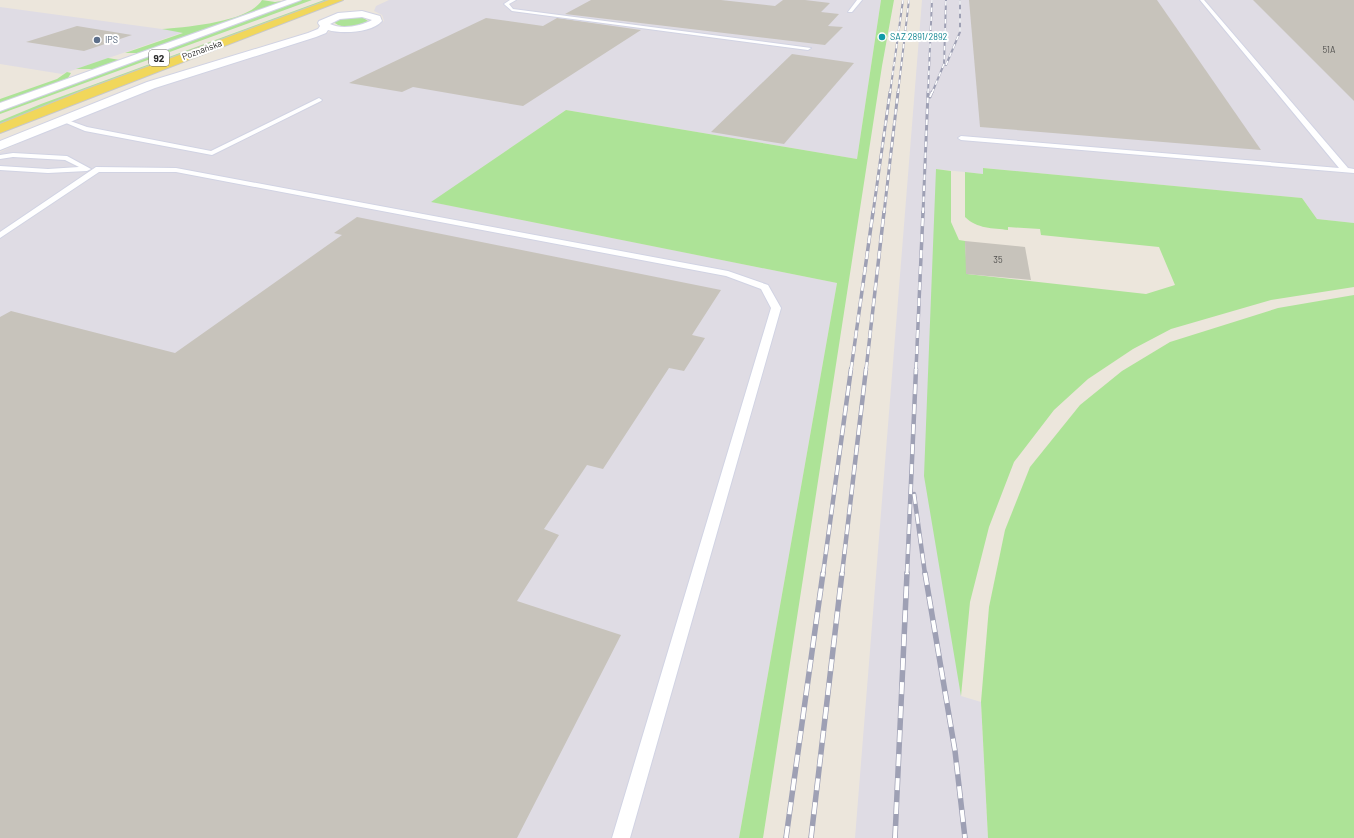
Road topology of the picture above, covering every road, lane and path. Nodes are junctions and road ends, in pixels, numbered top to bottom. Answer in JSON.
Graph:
{"nodes":[{"id":1,"x":296,"y":0,"type":"edge"},
{"id":2,"x":318,"y":0,"type":"edge"},
{"id":3,"x":338,"y":0,"type":"edge"},
{"id":4,"x":514,"y":0,"type":"edge"},
{"id":5,"x":860,"y":0,"type":"edge"},
{"id":6,"x":1202,"y":0,"type":"edge"},
{"id":7,"x":850,"y":11,"type":"dead end"},
{"id":8,"x":324,"y":25,"type":"junction"},
{"id":9,"x":230,"y":40,"type":"junction"},
{"id":10,"x":808,"y":48,"type":"dead end"},
{"id":11,"x":319,"y":100,"type":"dead end"},
{"id":12,"x":0,"y":107,"type":"edge"},
{"id":13,"x":0,"y":118,"type":"edge"},
{"id":14,"x":62,"y":120,"type":"junction"},
{"id":15,"x":0,"y":129,"type":"edge"},
{"id":16,"x":962,"y":138,"type":"dead end"},
{"id":17,"x":0,"y":146,"type":"edge"},
{"id":18,"x":0,"y":157,"type":"edge"},
{"id":19,"x":0,"y":168,"type":"edge"},
{"id":20,"x":87,"y":169,"type":"junction"},
{"id":21,"x":100,"y":170,"type":"junction"},
{"id":22,"x":1346,"y":171,"type":"junction"},
{"id":23,"x":1354,"y":171,"type":"edge"},
{"id":24,"x":0,"y":236,"type":"edge"},
{"id":25,"x":621,"y":838,"type":"edge"}],
"edges":[{"from":1,"to":12,"type":"street","name":"Poznańska"},
{"from":2,"to":13,"type":"main road","name":"Poznańska","number":"92"},
{"from":3,"to":9,"type":"main road","name":"Poznańska","number":"92"},
{"from":4,"to":10,"type":"lane"},
{"from":5,"to":7,"type":"lane"},
{"from":6,"to":22,"type":"lane"},
{"from":8,"to":8,"type":"street"},
{"from":8,"to":9,"type":"main road"},
{"from":8,"to":14,"type":"street"},
{"from":9,"to":15,"type":"main road","name":"Poznańska","number":"92"},
{"from":11,"to":14,"type":"lane"},
{"from":14,"to":17,"type":"street"},
{"from":16,"to":22,"type":"lane"},
{"from":18,"to":20,"type":"lane"},
{"from":19,"to":20,"type":"lane"},
{"from":20,"to":21,"type":"lane"},
{"from":21,"to":24,"type":"lane"},
{"from":21,"to":25,"type":"lane"},
{"from":22,"to":23,"type":"lane"}]}
